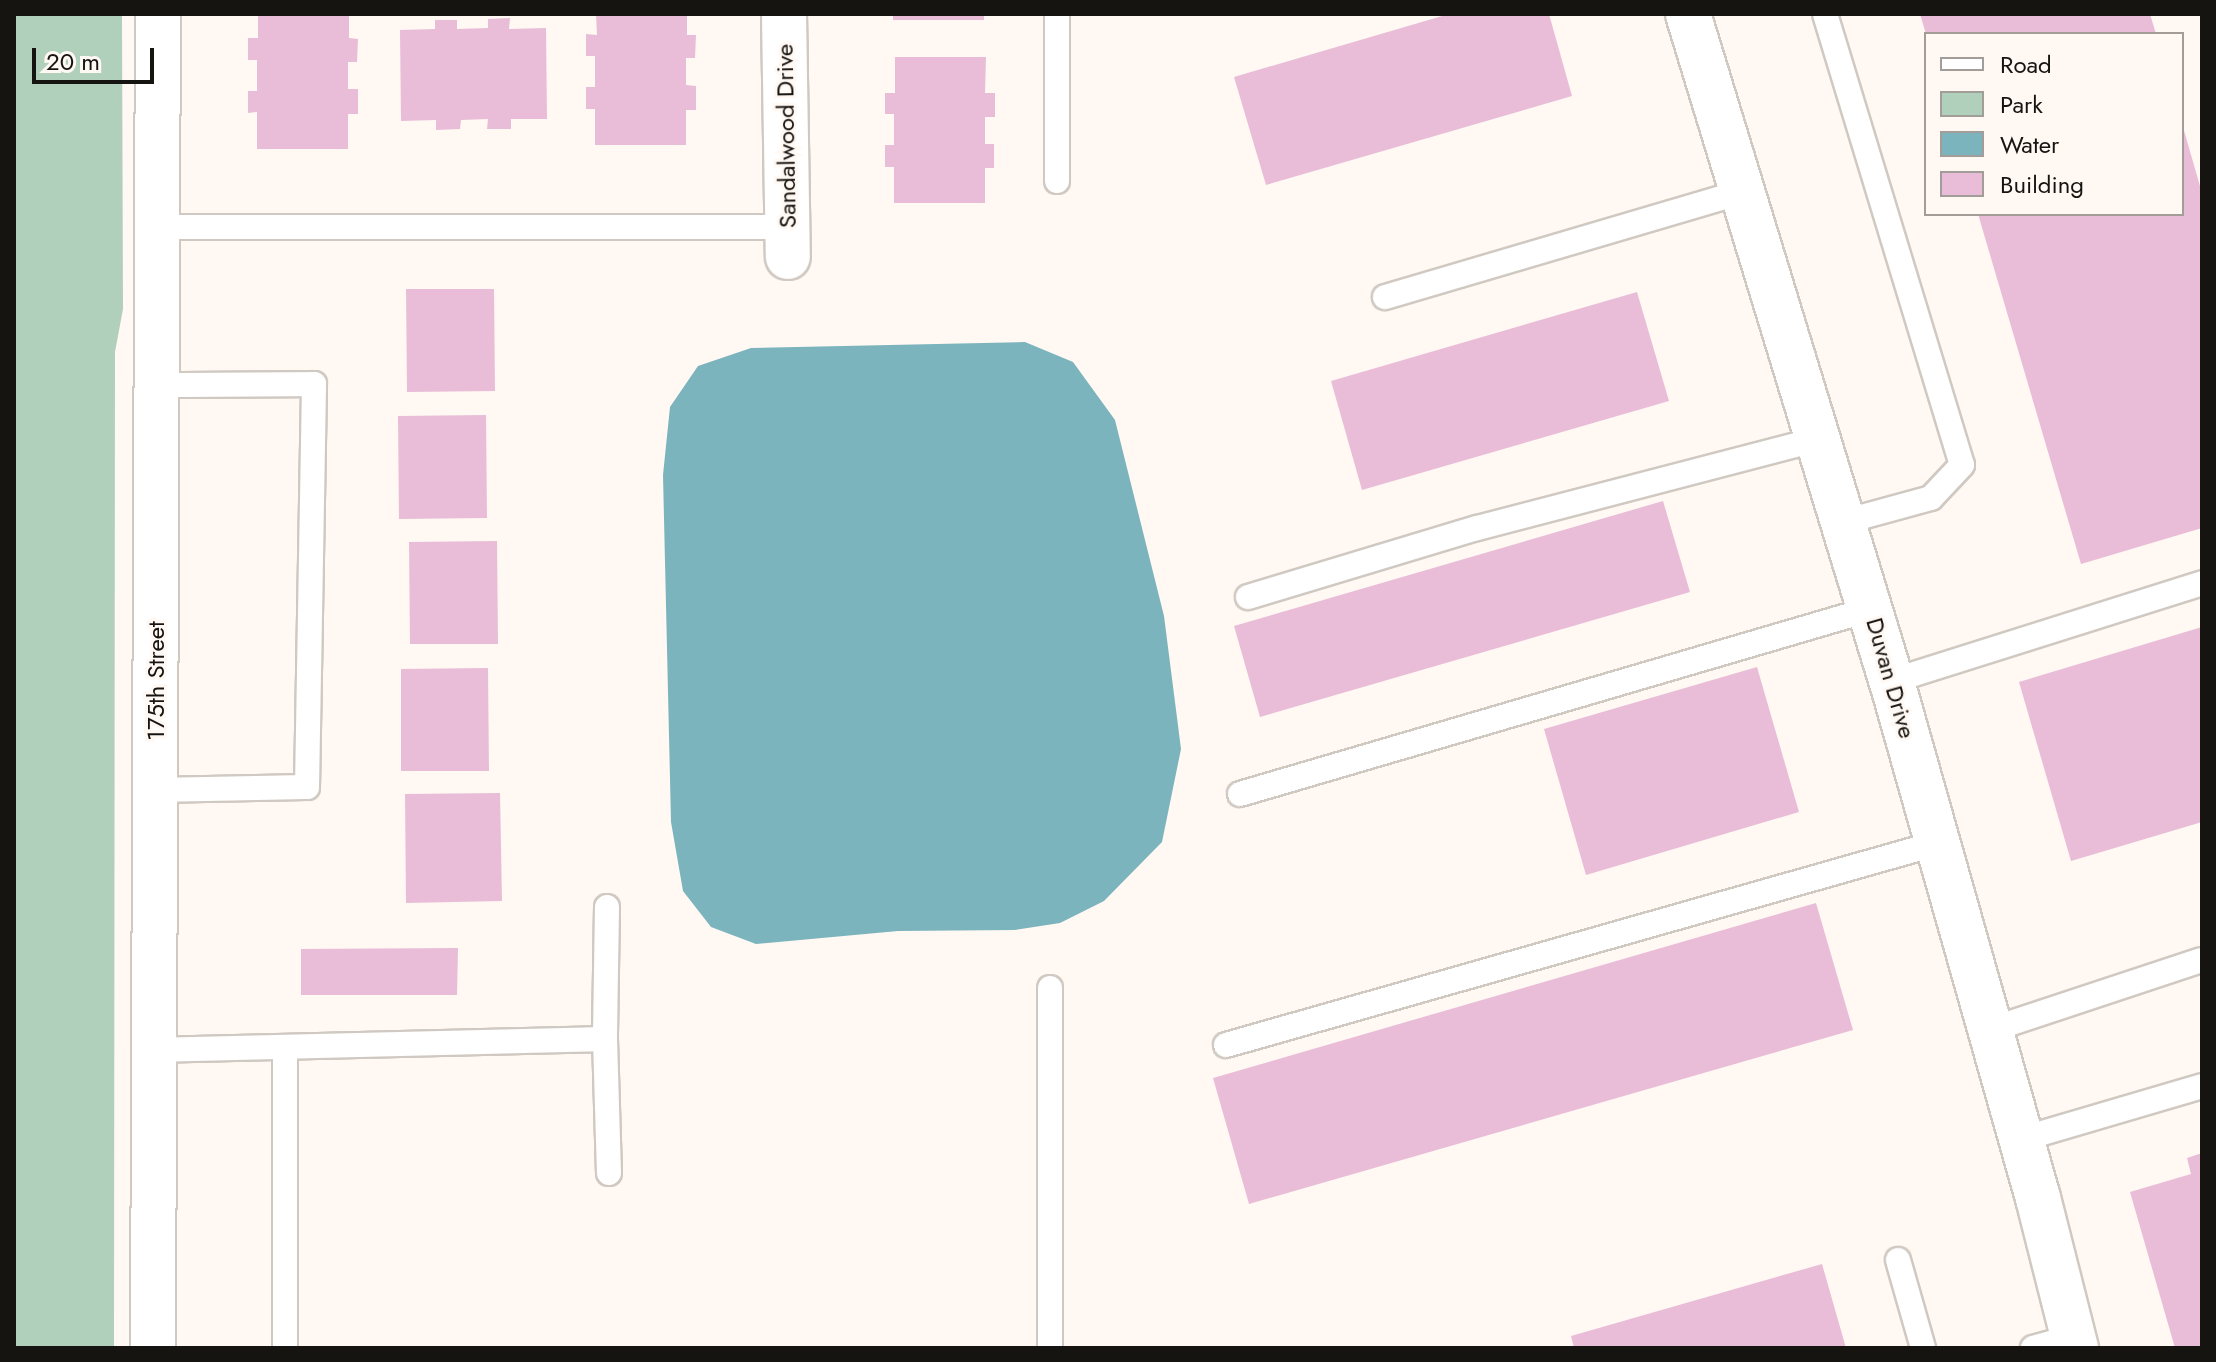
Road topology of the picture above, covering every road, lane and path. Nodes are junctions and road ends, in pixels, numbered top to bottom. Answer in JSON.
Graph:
{"nodes":[{"id":1,"x":158,"y":14,"type":"edge"},
{"id":2,"x":784,"y":14,"type":"edge"},
{"id":3,"x":1057,"y":14,"type":"edge"},
{"id":4,"x":1688,"y":14,"type":"edge"},
{"id":5,"x":1825,"y":14,"type":"edge"},
{"id":6,"x":1057,"y":181,"type":"dead end"},
{"id":7,"x":1742,"y":192,"type":"junction"},
{"id":8,"x":157,"y":227,"type":"junction"},
{"id":9,"x":788,"y":242,"type":"joint"},
{"id":10,"x":1385,"y":297,"type":"dead end"},
{"id":11,"x":157,"y":385,"type":"junction"},
{"id":12,"x":1818,"y":439,"type":"junction"},
{"id":13,"x":1843,"y":522,"type":"junction"},
{"id":14,"x":2202,"y":583,"type":"edge"},
{"id":15,"x":1248,"y":597,"type":"dead end"},
{"id":16,"x":1871,"y":609,"type":"junction"},
{"id":17,"x":1892,"y":681,"type":"junction"},
{"id":18,"x":155,"y":790,"type":"junction"},
{"id":19,"x":1240,"y":794,"type":"dead end"},
{"id":20,"x":1938,"y":843,"type":"junction"},
{"id":21,"x":607,"y":907,"type":"dead end"},
{"id":22,"x":2202,"y":960,"type":"edge"},
{"id":23,"x":1050,"y":988,"type":"dead end"},
{"id":24,"x":1990,"y":1030,"type":"junction"},
{"id":25,"x":605,"y":1039,"type":"junction"},
{"id":26,"x":1226,"y":1045,"type":"dead end"},
{"id":27,"x":285,"y":1047,"type":"junction"},
{"id":28,"x":154,"y":1050,"type":"junction"},
{"id":29,"x":2202,"y":1086,"type":"edge"},
{"id":30,"x":2022,"y":1139,"type":"junction"},
{"id":31,"x":609,"y":1173,"type":"dead end"},
{"id":32,"x":1898,"y":1260,"type":"dead end"},
{"id":33,"x":2061,"y":1344,"type":"edge"},
{"id":34,"x":153,"y":1348,"type":"edge"},
{"id":35,"x":285,"y":1348,"type":"edge"},
{"id":36,"x":1050,"y":1348,"type":"edge"},
{"id":37,"x":1923,"y":1348,"type":"edge"}],
"edges":[{"from":1,"to":8,"type":"street","name":"175th Street"},
{"from":2,"to":9,"type":"street","name":"Sandalwood Drive"},
{"from":3,"to":6,"type":"lane"},
{"from":4,"to":7,"type":"street","name":"Duvan Drive"},
{"from":5,"to":13,"type":"lane"},
{"from":7,"to":10,"type":"lane"},
{"from":7,"to":12,"type":"street","name":"Duvan Drive"},
{"from":8,"to":9,"type":"lane"},
{"from":8,"to":11,"type":"street","name":"175th Street"},
{"from":11,"to":18,"type":"street","name":"175th Street"},
{"from":11,"to":18,"type":"lane"},
{"from":12,"to":13,"type":"street","name":"Duvan Drive"},
{"from":12,"to":15,"type":"lane"},
{"from":13,"to":16,"type":"street","name":"Duvan Drive"},
{"from":14,"to":17,"type":"lane"},
{"from":16,"to":17,"type":"street","name":"Duvan Drive"},
{"from":16,"to":19,"type":"lane"},
{"from":17,"to":20,"type":"street","name":"Duvan Drive"},
{"from":18,"to":28,"type":"street","name":"175th Street"},
{"from":20,"to":24,"type":"street","name":"Duvan Drive"},
{"from":20,"to":26,"type":"lane"},
{"from":21,"to":25,"type":"lane"},
{"from":22,"to":24,"type":"lane"},
{"from":23,"to":36,"type":"lane"},
{"from":24,"to":30,"type":"street","name":"Duvan Drive"},
{"from":25,"to":27,"type":"lane"},
{"from":25,"to":31,"type":"lane"},
{"from":27,"to":28,"type":"lane"},
{"from":27,"to":35,"type":"lane"},
{"from":28,"to":34,"type":"street","name":"175th Street"},
{"from":29,"to":30,"type":"lane"},
{"from":30,"to":33,"type":"street","name":"Duvan Drive"},
{"from":32,"to":37,"type":"lane"}]}
